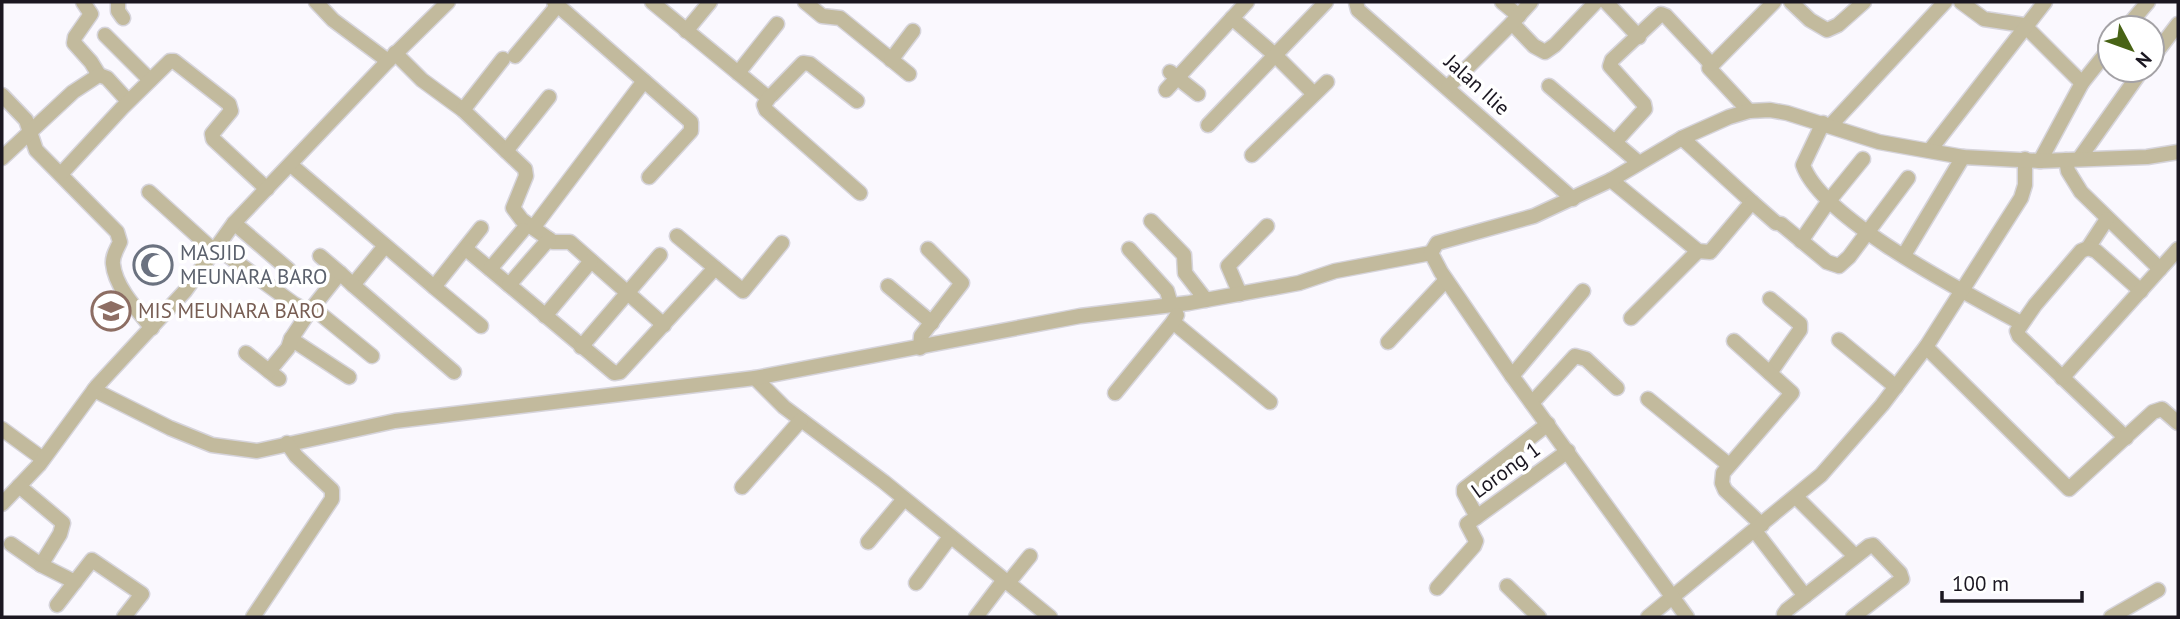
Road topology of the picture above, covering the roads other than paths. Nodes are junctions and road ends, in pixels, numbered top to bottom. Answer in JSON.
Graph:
{"nodes":[{"id":1,"x":83,"y":2,"type":"edge"},
{"id":2,"x":118,"y":2,"type":"edge"},
{"id":3,"x":316,"y":2,"type":"edge"},
{"id":4,"x":449,"y":2,"type":"edge"},
{"id":5,"x":652,"y":2,"type":"edge"},
{"id":6,"x":710,"y":2,"type":"edge"},
{"id":7,"x":805,"y":2,"type":"edge"},
{"id":8,"x":1247,"y":2,"type":"edge"},
{"id":9,"x":1326,"y":2,"type":"edge"},
{"id":10,"x":1356,"y":2,"type":"edge"},
{"id":11,"x":1502,"y":2,"type":"edge"},
{"id":12,"x":1531,"y":2,"type":"edge"},
{"id":13,"x":1596,"y":2,"type":"edge"},
{"id":14,"x":1606,"y":2,"type":"edge"},
{"id":15,"x":1774,"y":2,"type":"edge"},
{"id":16,"x":1791,"y":2,"type":"edge"},
{"id":17,"x":1864,"y":2,"type":"edge"},
{"id":18,"x":1945,"y":2,"type":"edge"},
{"id":19,"x":1961,"y":2,"type":"edge"},
{"id":20,"x":2045,"y":2,"type":"edge"},
{"id":21,"x":556,"y":3,"type":"edge"},
{"id":22,"x":123,"y":18,"type":"dead end"},
{"id":23,"x":1232,"y":18,"type":"junction"},
{"id":24,"x":1516,"y":20,"type":"junction"},
{"id":25,"x":777,"y":24,"type":"dead end"},
{"id":26,"x":2178,"y":24,"type":"edge"},
{"id":27,"x":2024,"y":25,"type":"junction"},
{"id":28,"x":686,"y":31,"type":"junction"},
{"id":29,"x":913,"y":31,"type":"dead end"},
{"id":30,"x":105,"y":35,"type":"dead end"},
{"id":31,"x":1639,"y":37,"type":"junction"},
{"id":32,"x":2166,"y":40,"type":"edge"},
{"id":33,"x":1276,"y":56,"type":"junction"},
{"id":34,"x":392,"y":57,"type":"junction"},
{"id":35,"x":891,"y":60,"type":"junction"},
{"id":36,"x":1711,"y":64,"type":"junction"},
{"id":37,"x":2096,"y":66,"type":"edge"},
{"id":38,"x":738,"y":73,"type":"junction"},
{"id":39,"x":909,"y":74,"type":"dead end"},
{"id":40,"x":99,"y":75,"type":"junction"},
{"id":41,"x":1174,"y":75,"type":"junction"},
{"id":42,"x":150,"y":80,"type":"junction"},
{"id":43,"x":644,"y":81,"type":"junction"},
{"id":44,"x":1326,"y":82,"type":"dead end"},
{"id":45,"x":2082,"y":83,"type":"junction"},
{"id":46,"x":2131,"y":84,"type":"edge"},
{"id":47,"x":1549,"y":86,"type":"dead end"},
{"id":48,"x":1448,"y":87,"type":"junction"},
{"id":49,"x":1166,"y":90,"type":"dead end"},
{"id":50,"x":1198,"y":94,"type":"dead end"},
{"id":51,"x":1314,"y":94,"type":"junction"},
{"id":52,"x":2,"y":95,"type":"edge"},
{"id":53,"x":769,"y":96,"type":"junction"},
{"id":54,"x":549,"y":97,"type":"dead end"},
{"id":55,"x":128,"y":101,"type":"junction"},
{"id":56,"x":857,"y":101,"type":"dead end"},
{"id":57,"x":463,"y":110,"type":"junction"},
{"id":58,"x":1749,"y":111,"type":"junction"},
{"id":59,"x":1208,"y":125,"type":"dead end"},
{"id":60,"x":1826,"y":125,"type":"junction"},
{"id":61,"x":31,"y":131,"type":"junction"},
{"id":62,"x":1682,"y":138,"type":"junction"},
{"id":63,"x":1615,"y":142,"type":"junction"},
{"id":64,"x":1930,"y":150,"type":"junction"},
{"id":65,"x":506,"y":151,"type":"junction"},
{"id":66,"x":2177,"y":151,"type":"edge"},
{"id":67,"x":1252,"y":155,"type":"dead end"},
{"id":68,"x":1963,"y":157,"type":"junction"},
{"id":69,"x":2,"y":158,"type":"edge"},
{"id":70,"x":1863,"y":159,"type":"dead end"},
{"id":71,"x":2073,"y":159,"type":"junction"},
{"id":72,"x":2033,"y":160,"type":"junction"},
{"id":73,"x":1639,"y":163,"type":"junction"},
{"id":74,"x":291,"y":165,"type":"junction"},
{"id":75,"x":61,"y":174,"type":"junction"},
{"id":76,"x":649,"y":177,"type":"dead end"},
{"id":77,"x":1908,"y":178,"type":"dead end"},
{"id":78,"x":1611,"y":180,"type":"junction"},
{"id":79,"x":267,"y":189,"type":"junction"},
{"id":80,"x":149,"y":192,"type":"dead end"},
{"id":81,"x":860,"y":193,"type":"dead end"},
{"id":82,"x":1573,"y":199,"type":"junction"},
{"id":83,"x":1752,"y":202,"type":"junction"},
{"id":84,"x":1828,"y":202,"type":"junction"},
{"id":85,"x":2107,"y":219,"type":"junction"},
{"id":86,"x":1151,"y":220,"type":"dead end"},
{"id":87,"x":234,"y":223,"type":"junction"},
{"id":88,"x":1267,"y":226,"type":"dead end"},
{"id":89,"x":481,"y":228,"type":"dead end"},
{"id":90,"x":528,"y":229,"type":"junction"},
{"id":91,"x":1867,"y":231,"type":"junction"},
{"id":92,"x":677,"y":236,"type":"dead end"},
{"id":93,"x":549,"y":239,"type":"junction"},
{"id":94,"x":1801,"y":241,"type":"junction"},
{"id":95,"x":782,"y":243,"type":"dead end"},
{"id":96,"x":384,"y":246,"type":"junction"},
{"id":97,"x":215,"y":248,"type":"junction"},
{"id":98,"x":2088,"y":248,"type":"junction"},
{"id":99,"x":466,"y":249,"type":"junction"},
{"id":100,"x":928,"y":249,"type":"dead end"},
{"id":101,"x":2178,"y":249,"type":"edge"},
{"id":102,"x":1129,"y":250,"type":"dead end"},
{"id":103,"x":1699,"y":251,"type":"junction"},
{"id":104,"x":1431,"y":253,"type":"junction"},
{"id":105,"x":660,"y":255,"type":"dead end"},
{"id":106,"x":1904,"y":255,"type":"junction"},
{"id":107,"x":320,"y":256,"type":"dead end"},
{"id":108,"x":592,"y":261,"type":"junction"},
{"id":109,"x":715,"y":268,"type":"junction"},
{"id":110,"x":490,"y":269,"type":"junction"},
{"id":111,"x":289,"y":270,"type":"dead end"},
{"id":112,"x":2160,"y":270,"type":"junction"},
{"id":113,"x":340,"y":273,"type":"junction"},
{"id":114,"x":1446,"y":280,"type":"junction"},
{"id":115,"x":353,"y":285,"type":"junction"},
{"id":116,"x":509,"y":285,"type":"junction"},
{"id":117,"x":888,"y":286,"type":"dead end"},
{"id":118,"x":434,"y":287,"type":"junction"},
{"id":119,"x":1961,"y":290,"type":"junction"},
{"id":120,"x":1583,"y":291,"type":"dead end"},
{"id":121,"x":2141,"y":291,"type":"junction"},
{"id":122,"x":628,"y":293,"type":"junction"},
{"id":123,"x":1240,"y":294,"type":"junction"},
{"id":124,"x":1770,"y":299,"type":"dead end"},
{"id":125,"x":1206,"y":300,"type":"junction"},
{"id":126,"x":1176,"y":305,"type":"junction"},
{"id":127,"x":311,"y":310,"type":"junction"},
{"id":128,"x":545,"y":316,"type":"junction"},
{"id":129,"x":1632,"y":318,"type":"dead end"},
{"id":130,"x":1173,"y":322,"type":"junction"},
{"id":131,"x":932,"y":323,"type":"junction"},
{"id":132,"x":2021,"y":323,"type":"junction"},
{"id":133,"x":663,"y":325,"type":"junction"},
{"id":134,"x":481,"y":326,"type":"dead end"},
{"id":135,"x":152,"y":328,"type":"junction"},
{"id":136,"x":291,"y":339,"type":"junction"},
{"id":137,"x":1839,"y":340,"type":"dead end"},
{"id":138,"x":1734,"y":341,"type":"dead end"},
{"id":139,"x":1388,"y":342,"type":"dead end"},
{"id":140,"x":581,"y":347,"type":"junction"},
{"id":141,"x":1926,"y":347,"type":"junction"},
{"id":142,"x":920,"y":348,"type":"junction"},
{"id":143,"x":246,"y":353,"type":"dead end"},
{"id":144,"x":372,"y":356,"type":"dead end"},
{"id":145,"x":454,"y":372,"type":"dead end"},
{"id":146,"x":1770,"y":373,"type":"junction"},
{"id":147,"x":1512,"y":376,"type":"junction"},
{"id":148,"x":349,"y":377,"type":"dead end"},
{"id":149,"x":755,"y":378,"type":"junction"},
{"id":150,"x":2062,"y":378,"type":"junction"},
{"id":151,"x":98,"y":385,"type":"junction"},
{"id":152,"x":1896,"y":387,"type":"junction"},
{"id":153,"x":1617,"y":388,"type":"dead end"},
{"id":154,"x":1115,"y":393,"type":"dead end"},
{"id":155,"x":1648,"y":399,"type":"dead end"},
{"id":156,"x":1270,"y":402,"type":"dead end"},
{"id":157,"x":1532,"y":403,"type":"junction"},
{"id":158,"x":801,"y":420,"type":"junction"},
{"id":159,"x":2178,"y":423,"type":"edge"},
{"id":160,"x":1548,"y":424,"type":"junction"},
{"id":161,"x":2,"y":429,"type":"edge"},
{"id":162,"x":2126,"y":438,"type":"junction"},
{"id":163,"x":287,"y":443,"type":"junction"},
{"id":164,"x":1568,"y":451,"type":"junction"},
{"id":165,"x":43,"y":459,"type":"junction"},
{"id":166,"x":1729,"y":465,"type":"junction"},
{"id":167,"x":19,"y":486,"type":"junction"},
{"id":168,"x":742,"y":487,"type":"dead end"},
{"id":169,"x":1797,"y":497,"type":"junction"},
{"id":170,"x":904,"y":499,"type":"junction"},
{"id":171,"x":2,"y":504,"type":"edge"},
{"id":172,"x":1477,"y":517,"type":"junction"},
{"id":173,"x":1759,"y":528,"type":"junction"},
{"id":174,"x":950,"y":537,"type":"junction"},
{"id":175,"x":868,"y":542,"type":"dead end"},
{"id":176,"x":11,"y":544,"type":"dead end"},
{"id":177,"x":1030,"y":556,"type":"dead end"},
{"id":178,"x":1855,"y":556,"type":"junction"},
{"id":179,"x":41,"y":565,"type":"junction"},
{"id":180,"x":75,"y":582,"type":"junction"},
{"id":181,"x":1006,"y":582,"type":"junction"},
{"id":182,"x":916,"y":583,"type":"dead end"},
{"id":183,"x":1507,"y":586,"type":"dead end"},
{"id":184,"x":1437,"y":588,"type":"dead end"},
{"id":185,"x":2158,"y":590,"type":"dead end"},
{"id":186,"x":1672,"y":596,"type":"junction"},
{"id":187,"x":1805,"y":596,"type":"junction"},
{"id":188,"x":57,"y":605,"type":"dead end"},
{"id":189,"x":124,"y":617,"type":"edge"},
{"id":190,"x":253,"y":617,"type":"edge"},
{"id":191,"x":976,"y":617,"type":"edge"},
{"id":192,"x":1048,"y":617,"type":"edge"},
{"id":193,"x":1539,"y":617,"type":"edge"},
{"id":194,"x":1648,"y":617,"type":"edge"},
{"id":195,"x":1687,"y":617,"type":"edge"},
{"id":196,"x":1786,"y":617,"type":"edge"},
{"id":197,"x":1853,"y":617,"type":"edge"},
{"id":198,"x":2111,"y":617,"type":"edge"}],
"edges":[{"from":1,"to":40,"type":"street"},
{"from":2,"to":22,"type":"street"},
{"from":3,"to":34,"type":"street"},
{"from":4,"to":34,"type":"street"},
{"from":5,"to":28,"type":"street"},
{"from":6,"to":28,"type":"street"},
{"from":7,"to":35,"type":"street"},
{"from":8,"to":23,"type":"street"},
{"from":9,"to":33,"type":"street"},
{"from":10,"to":48,"type":"street","name":"Jalan Ilie"},
{"from":11,"to":24,"type":"street"},
{"from":12,"to":24,"type":"street"},
{"from":13,"to":24,"type":"street"},
{"from":14,"to":31,"type":"street"},
{"from":15,"to":36,"type":"street"},
{"from":16,"to":17,"type":"street"},
{"from":18,"to":60,"type":"street"},
{"from":19,"to":27,"type":"street"},
{"from":20,"to":27,"type":"street"},
{"from":21,"to":43,"type":"street"},
{"from":21,"to":57,"type":"street"},
{"from":23,"to":33,"type":"street"},
{"from":23,"to":41,"type":"street"},
{"from":24,"to":48,"type":"street"},
{"from":25,"to":38,"type":"street"},
{"from":26,"to":32,"type":"street"},
{"from":27,"to":45,"type":"street"},
{"from":27,"to":64,"type":"street"},
{"from":28,"to":38,"type":"street"},
{"from":29,"to":35,"type":"street"},
{"from":30,"to":42,"type":"street"},
{"from":31,"to":36,"type":"street"},
{"from":31,"to":63,"type":"street"},
{"from":33,"to":51,"type":"street"},
{"from":33,"to":59,"type":"street"},
{"from":34,"to":57,"type":"street"},
{"from":34,"to":74,"type":"street"},
{"from":35,"to":39,"type":"street"},
{"from":36,"to":58,"type":"street"},
{"from":37,"to":45,"type":"street"},
{"from":38,"to":53,"type":"street"},
{"from":40,"to":55,"type":"street"},
{"from":40,"to":61,"type":"street"},
{"from":41,"to":49,"type":"street"},
{"from":41,"to":50,"type":"street"},
{"from":42,"to":55,"type":"street"},
{"from":42,"to":79,"type":"street"},
{"from":43,"to":76,"type":"street"},
{"from":43,"to":90,"type":"street"},
{"from":44,"to":51,"type":"street"},
{"from":45,"to":72,"type":"street"},
{"from":46,"to":71,"type":"street"},
{"from":47,"to":63,"type":"street"},
{"from":48,"to":82,"type":"street","name":"Jalan Ilie"},
{"from":51,"to":67,"type":"street"},
{"from":52,"to":61,"type":"street"},
{"from":53,"to":56,"type":"street"},
{"from":53,"to":81,"type":"street"},
{"from":54,"to":65,"type":"street"},
{"from":55,"to":75,"type":"street"},
{"from":57,"to":65,"type":"street"},
{"from":58,"to":60,"type":"street"},
{"from":58,"to":62,"type":"street"},
{"from":60,"to":64,"type":"street"},
{"from":60,"to":84,"type":"street"},
{"from":61,"to":69,"type":"street"},
{"from":61,"to":75,"type":"street"},
{"from":62,"to":73,"type":"street"},
{"from":62,"to":83,"type":"street"},
{"from":63,"to":73,"type":"street"},
{"from":64,"to":68,"type":"street"},
{"from":65,"to":90,"type":"street"},
{"from":66,"to":71,"type":"street"},
{"from":68,"to":72,"type":"street"},
{"from":68,"to":106,"type":"street"},
{"from":70,"to":84,"type":"street"},
{"from":71,"to":72,"type":"street"},
{"from":71,"to":85,"type":"street"},
{"from":72,"to":119,"type":"street"},
{"from":73,"to":78,"type":"street"},
{"from":74,"to":79,"type":"street"},
{"from":74,"to":96,"type":"street"},
{"from":75,"to":135,"type":"street"},
{"from":77,"to":91,"type":"street"},
{"from":78,"to":82,"type":"street"},
{"from":78,"to":103,"type":"street"},
{"from":79,"to":87,"type":"street"},
{"from":80,"to":97,"type":"street"},
{"from":82,"to":104,"type":"street"},
{"from":83,"to":94,"type":"street"},
{"from":83,"to":103,"type":"street"},
{"from":84,"to":91,"type":"street"},
{"from":84,"to":94,"type":"street"},
{"from":85,"to":98,"type":"street"},
{"from":85,"to":112,"type":"street"},
{"from":86,"to":125,"type":"street"},
{"from":87,"to":97,"type":"street"},
{"from":87,"to":111,"type":"street"},
{"from":88,"to":123,"type":"street"},
{"from":89,"to":99,"type":"street"},
{"from":90,"to":93,"type":"street"},
{"from":90,"to":110,"type":"street"},
{"from":91,"to":94,"type":"street"},
{"from":91,"to":106,"type":"street"},
{"from":92,"to":109,"type":"street"},
{"from":93,"to":108,"type":"street"},
{"from":93,"to":116,"type":"street"},
{"from":95,"to":109,"type":"street"},
{"from":96,"to":115,"type":"street"},
{"from":96,"to":118,"type":"street"},
{"from":97,"to":127,"type":"street"},
{"from":97,"to":135,"type":"street"},
{"from":98,"to":121,"type":"street"},
{"from":98,"to":132,"type":"street"},
{"from":99,"to":110,"type":"street"},
{"from":99,"to":118,"type":"street"},
{"from":100,"to":131,"type":"street"},
{"from":101,"to":112,"type":"street"},
{"from":102,"to":126,"type":"street"},
{"from":103,"to":129,"type":"street"},
{"from":104,"to":114,"type":"street"},
{"from":104,"to":123,"type":"street"},
{"from":105,"to":122,"type":"street"},
{"from":106,"to":119,"type":"street"},
{"from":107,"to":113,"type":"street"},
{"from":108,"to":122,"type":"street"},
{"from":108,"to":128,"type":"street"},
{"from":109,"to":133,"type":"street"},
{"from":110,"to":116,"type":"street"},
{"from":112,"to":121,"type":"street"},
{"from":113,"to":115,"type":"street"},
{"from":113,"to":127,"type":"street"},
{"from":114,"to":139,"type":"street"},
{"from":114,"to":147,"type":"street"},
{"from":115,"to":145,"type":"street"},
{"from":116,"to":128,"type":"street"},
{"from":117,"to":131,"type":"street"},
{"from":118,"to":134,"type":"street"},
{"from":119,"to":132,"type":"street"},
{"from":119,"to":141,"type":"street"},
{"from":120,"to":147,"type":"street"},
{"from":121,"to":150,"type":"street"},
{"from":122,"to":133,"type":"street"},
{"from":122,"to":140,"type":"street"},
{"from":123,"to":125,"type":"street"},
{"from":124,"to":146,"type":"street"},
{"from":125,"to":126,"type":"street"},
{"from":126,"to":130,"type":"street"},
{"from":126,"to":142,"type":"street"},
{"from":127,"to":136,"type":"street"},
{"from":127,"to":144,"type":"street"},
{"from":128,"to":140,"type":"street"},
{"from":130,"to":154,"type":"street"},
{"from":130,"to":156,"type":"street"},
{"from":131,"to":142,"type":"street"},
{"from":132,"to":150,"type":"street"},
{"from":133,"to":140,"type":"street"},
{"from":135,"to":151,"type":"street"},
{"from":136,"to":143,"type":"street"},
{"from":136,"to":148,"type":"street"},
{"from":137,"to":152,"type":"street"},
{"from":138,"to":146,"type":"street"},
{"from":141,"to":152,"type":"street"},
{"from":141,"to":162,"type":"street"},
{"from":142,"to":149,"type":"street"},
{"from":146,"to":166,"type":"street"},
{"from":147,"to":157,"type":"street"},
{"from":149,"to":158,"type":"street"},
{"from":149,"to":163,"type":"street"},
{"from":150,"to":162,"type":"street"},
{"from":151,"to":163,"type":"street"},
{"from":151,"to":165,"type":"street"},
{"from":152,"to":169,"type":"street"},
{"from":153,"to":157,"type":"street"},
{"from":155,"to":166,"type":"street"},
{"from":157,"to":160,"type":"street"},
{"from":158,"to":168,"type":"street"},
{"from":158,"to":170,"type":"street"},
{"from":159,"to":162,"type":"street"},
{"from":160,"to":164,"type":"street"},
{"from":160,"to":172,"type":"street"},
{"from":161,"to":165,"type":"street"},
{"from":163,"to":190,"type":"street"},
{"from":164,"to":172,"type":"street","name":"Lorong 1"},
{"from":164,"to":186,"type":"street"},
{"from":165,"to":167,"type":"street"},
{"from":166,"to":173,"type":"street"},
{"from":167,"to":171,"type":"street"},
{"from":167,"to":179,"type":"street"},
{"from":169,"to":173,"type":"street"},
{"from":169,"to":178,"type":"street"},
{"from":170,"to":174,"type":"street"},
{"from":170,"to":175,"type":"street"},
{"from":172,"to":184,"type":"street","name":"Lorong 1"},
{"from":173,"to":186,"type":"street"},
{"from":173,"to":187,"type":"street"},
{"from":174,"to":181,"type":"street"},
{"from":174,"to":182,"type":"street"},
{"from":176,"to":179,"type":"street"},
{"from":177,"to":181,"type":"street"},
{"from":178,"to":187,"type":"street"},
{"from":178,"to":197,"type":"street"},
{"from":179,"to":180,"type":"street"},
{"from":180,"to":188,"type":"street"},
{"from":180,"to":189,"type":"street"},
{"from":181,"to":191,"type":"street"},
{"from":181,"to":192,"type":"street"},
{"from":183,"to":193,"type":"street"},
{"from":185,"to":198,"type":"street"},
{"from":186,"to":194,"type":"street"},
{"from":186,"to":195,"type":"street"},
{"from":187,"to":196,"type":"street"}]}
